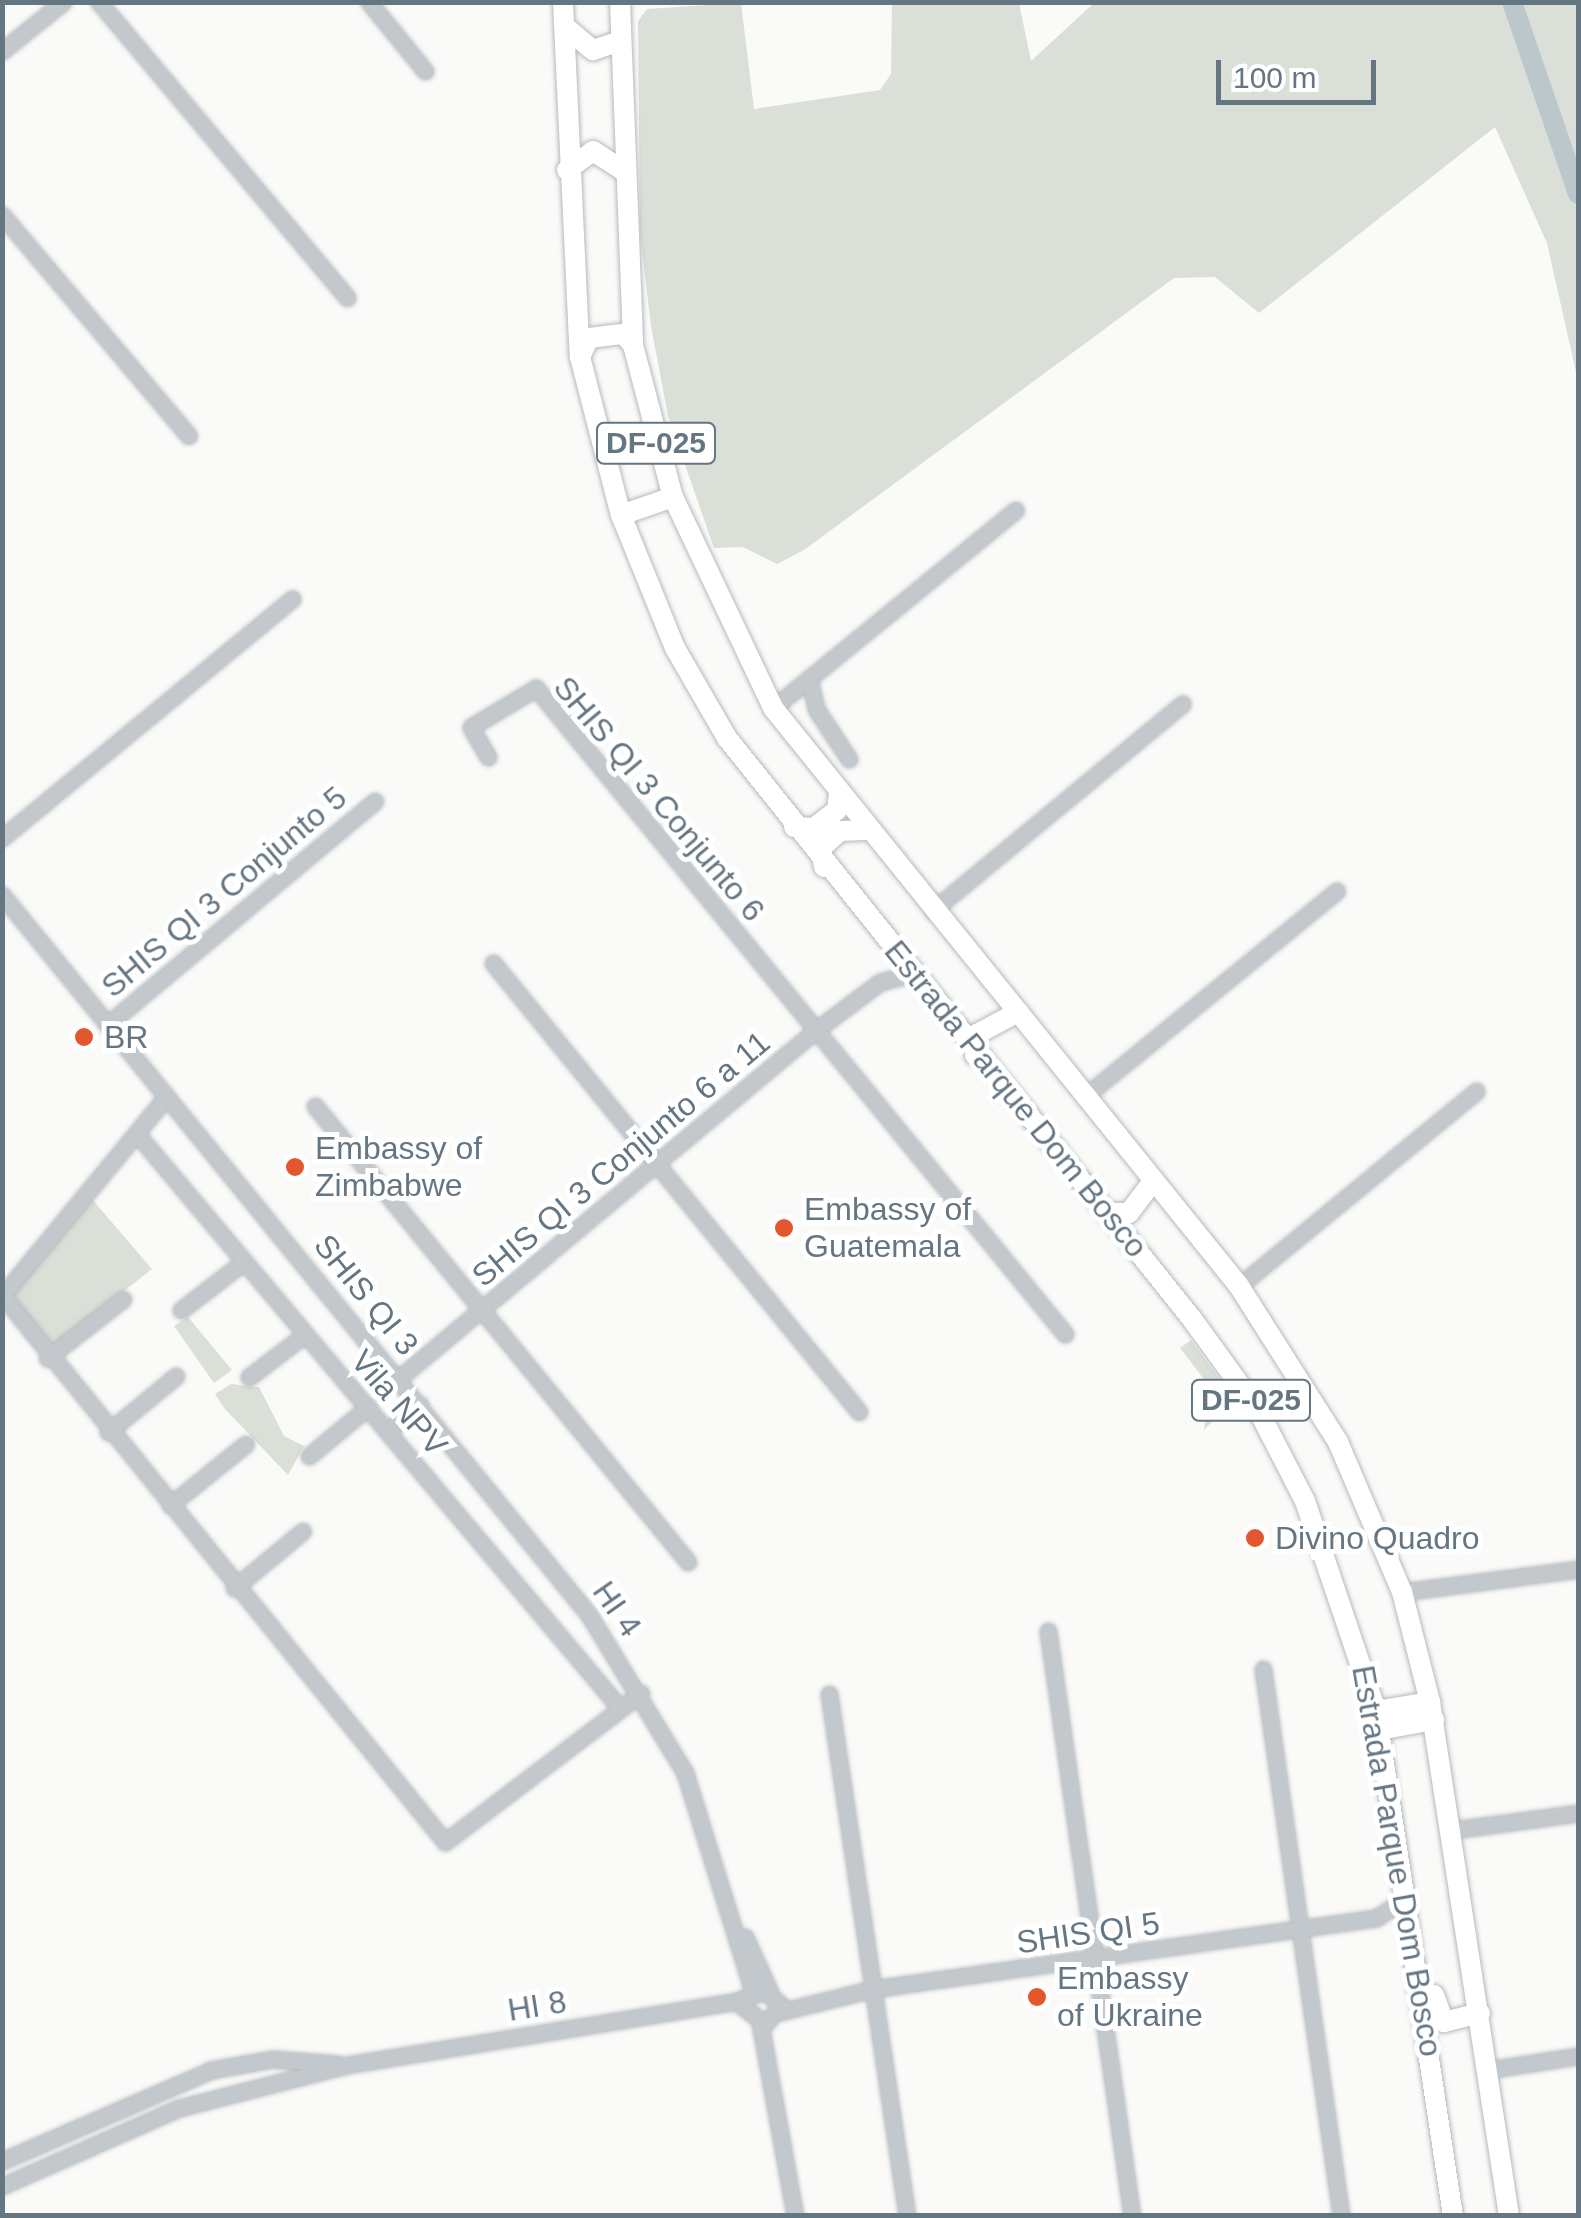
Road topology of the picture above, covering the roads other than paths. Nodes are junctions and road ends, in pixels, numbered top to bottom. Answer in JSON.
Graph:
{"nodes":[{"id":1,"x":64,"y":2,"type":"edge"},
{"id":2,"x":99,"y":2,"type":"edge"},
{"id":3,"x":368,"y":2,"type":"edge"},
{"id":4,"x":563,"y":2,"type":"edge"},
{"id":5,"x":620,"y":2,"type":"edge"},
{"id":6,"x":564,"y":26,"type":"junction"},
{"id":7,"x":621,"y":41,"type":"junction"},
{"id":8,"x":2,"y":51,"type":"edge"},
{"id":9,"x":425,"y":71,"type":"dead end"},
{"id":10,"x":566,"y":131,"type":"junction"},
{"id":11,"x":624,"y":131,"type":"junction"},
{"id":12,"x":567,"y":170,"type":"junction"},
{"id":13,"x":625,"y":172,"type":"junction"},
{"id":14,"x":2,"y":215,"type":"edge"},
{"id":15,"x":346,"y":298,"type":"dead end"},
{"id":16,"x":633,"y":345,"type":"junction"},
{"id":17,"x":580,"y":357,"type":"junction"},
{"id":18,"x":189,"y":436,"type":"dead end"},
{"id":19,"x":673,"y":497,"type":"junction"},
{"id":20,"x":1016,"y":510,"type":"dead end"},
{"id":21,"x":621,"y":514,"type":"junction"},
{"id":22,"x":292,"y":600,"type":"dead end"},
{"id":23,"x":810,"y":678,"type":"junction"},
{"id":24,"x":1182,"y":704,"type":"dead end"},
{"id":25,"x":773,"y":708,"type":"junction"},
{"id":26,"x":488,"y":758,"type":"dead end"},
{"id":27,"x":849,"y":759,"type":"dead end"},
{"id":28,"x":839,"y":794,"type":"junction"},
{"id":29,"x":375,"y":801,"type":"dead end"},
{"id":30,"x":794,"y":828,"type":"junction"},
{"id":31,"x":866,"y":830,"type":"junction"},
{"id":32,"x":2,"y":838,"type":"edge"},
{"id":33,"x":824,"y":867,"type":"junction"},
{"id":34,"x":1337,"y":891,"type":"dead end"},
{"id":35,"x":2,"y":895,"type":"edge"},
{"id":36,"x":932,"y":911,"type":"junction"},
{"id":37,"x":896,"y":950,"type":"junction"},
{"id":38,"x":493,"y":963,"type":"dead end"},
{"id":39,"x":913,"y":974,"type":"junction"},
{"id":40,"x":880,"y":982,"type":"junction"},
{"id":41,"x":997,"y":988,"type":"junction"},
{"id":42,"x":1018,"y":1012,"type":"junction"},
{"id":43,"x":950,"y":1024,"type":"junction"},
{"id":44,"x":107,"y":1025,"type":"junction"},
{"id":45,"x":816,"y":1030,"type":"junction"},
{"id":46,"x":975,"y":1055,"type":"junction"},
{"id":47,"x":1476,"y":1091,"type":"dead end"},
{"id":48,"x":167,"y":1096,"type":"junction"},
{"id":49,"x":1084,"y":1097,"type":"junction"},
{"id":50,"x":314,"y":1106,"type":"dead end"},
{"id":51,"x":137,"y":1134,"type":"junction"},
{"id":52,"x":659,"y":1162,"type":"junction"},
{"id":53,"x":1153,"y":1181,"type":"junction"},
{"id":54,"x":1169,"y":1201,"type":"junction"},
{"id":55,"x":1112,"y":1213,"type":"junction"},
{"id":56,"x":1128,"y":1233,"type":"junction"},
{"id":57,"x":242,"y":1263,"type":"junction"},
{"id":58,"x":1239,"y":1286,"type":"junction"},
{"id":59,"x":3,"y":1296,"type":"edge"},
{"id":60,"x":122,"y":1299,"type":"dead end"},
{"id":61,"x":484,"y":1309,"type":"junction"},
{"id":62,"x":181,"y":1310,"type":"dead end"},
{"id":63,"x":1065,"y":1334,"type":"dead end"},
{"id":64,"x":304,"y":1335,"type":"junction"},
{"id":65,"x":47,"y":1358,"type":"junction"},
{"id":66,"x":176,"y":1376,"type":"dead end"},
{"id":67,"x":249,"y":1377,"type":"dead end"},
{"id":68,"x":398,"y":1379,"type":"junction"},
{"id":69,"x":420,"y":1405,"type":"junction"},
{"id":70,"x":368,"y":1407,"type":"junction"},
{"id":71,"x":858,"y":1412,"type":"dead end"},
{"id":72,"x":389,"y":1430,"type":"junction"},
{"id":73,"x":108,"y":1432,"type":"junction"},
{"id":74,"x":246,"y":1444,"type":"dead end"},
{"id":75,"x":309,"y":1456,"type":"dead end"},
{"id":76,"x":170,"y":1505,"type":"junction"},
{"id":77,"x":303,"y":1531,"type":"dead end"},
{"id":78,"x":688,"y":1562,"type":"dead end"},
{"id":79,"x":1578,"y":1569,"type":"edge"},
{"id":80,"x":234,"y":1588,"type":"junction"},
{"id":81,"x":1402,"y":1592,"type":"junction"},
{"id":82,"x":1048,"y":1630,"type":"dead end"},
{"id":83,"x":1262,"y":1669,"type":"dead end"},
{"id":84,"x":641,"y":1693,"type":"junction"},
{"id":85,"x":828,"y":1694,"type":"dead end"},
{"id":86,"x":619,"y":1707,"type":"junction"},
{"id":87,"x":1432,"y":1711,"type":"junction"},
{"id":88,"x":1377,"y":1721,"type":"junction"},
{"id":89,"x":1578,"y":1812,"type":"edge"},
{"id":90,"x":1453,"y":1830,"type":"junction"},
{"id":91,"x":1408,"y":1898,"type":"junction"},
{"id":92,"x":1376,"y":1918,"type":"junction"},
{"id":93,"x":1300,"y":1929,"type":"junction"},
{"id":94,"x":1414,"y":1929,"type":"junction"},
{"id":95,"x":1095,"y":1960,"type":"junction"},
{"id":96,"x":872,"y":1989,"type":"junction"},
{"id":97,"x":736,"y":2001,"type":"junction"},
{"id":98,"x":769,"y":2007,"type":"junction"},
{"id":99,"x":1480,"y":2013,"type":"junction"},
{"id":100,"x":1578,"y":2056,"type":"edge"},
{"id":101,"x":272,"y":2059,"type":"junction"},
{"id":102,"x":346,"y":2065,"type":"junction"},
{"id":103,"x":210,"y":2070,"type":"junction"},
{"id":104,"x":1486,"y":2070,"type":"junction"},
{"id":105,"x":169,"y":2086,"type":"junction"},
{"id":106,"x":276,"y":2088,"type":"junction"},
{"id":107,"x":220,"y":2100,"type":"junction"},
{"id":108,"x":179,"y":2108,"type":"junction"},
{"id":109,"x":26,"y":2153,"type":"junction"},
{"id":110,"x":2,"y":2161,"type":"edge"},
{"id":111,"x":35,"y":2172,"type":"junction"},
{"id":112,"x":2,"y":2186,"type":"edge"},
{"id":113,"x":794,"y":2216,"type":"edge"},
{"id":114,"x":907,"y":2216,"type":"edge"},
{"id":115,"x":1132,"y":2216,"type":"edge"},
{"id":116,"x":1342,"y":2216,"type":"edge"},
{"id":117,"x":1453,"y":2216,"type":"edge"},
{"id":118,"x":1508,"y":2216,"type":"edge"}],
"edges":[{"from":1,"to":8,"type":"street"},
{"from":2,"to":15,"type":"street"},
{"from":3,"to":9,"type":"street"},
{"from":4,"to":6,"type":"main road","name":"Estrada Parque Dom Bosco","number":"DF-025"},
{"from":5,"to":7,"type":"main road","name":"Estrada Parque Dom Bosco","number":"DF-025"},
{"from":6,"to":7,"type":"main road"},
{"from":6,"to":10,"type":"main road","name":"Estrada Parque Dom Bosco","number":"DF-025"},
{"from":7,"to":11,"type":"main road","name":"Estrada Parque Dom Bosco","number":"DF-025"},
{"from":10,"to":11,"type":"main road"},
{"from":10,"to":12,"type":"main road","name":"Estrada Parque Dom Bosco","number":"DF-025"},
{"from":11,"to":13,"type":"main road","name":"Estrada Parque Dom Bosco","number":"DF-025"},
{"from":12,"to":13,"type":"main road"},
{"from":12,"to":17,"type":"main road","name":"Estrada Parque Dom Bosco","number":"DF-025"},
{"from":13,"to":16,"type":"main road","name":"Estrada Parque Dom Bosco","number":"DF-025"},
{"from":14,"to":18,"type":"street"},
{"from":16,"to":17,"type":"main road"},
{"from":16,"to":19,"type":"main road","name":"Estrada Parque Dom Bosco","number":"DF-025"},
{"from":17,"to":21,"type":"main road","name":"Estrada Parque Dom Bosco","number":"DF-025"},
{"from":19,"to":21,"type":"main road"},
{"from":19,"to":25,"type":"main road","name":"Estrada Parque Dom Bosco","number":"DF-025"},
{"from":20,"to":23,"type":"street"},
{"from":21,"to":30,"type":"main road","name":"Estrada Parque Dom Bosco","number":"DF-025"},
{"from":22,"to":32,"type":"street"},
{"from":23,"to":25,"type":"street"},
{"from":23,"to":27,"type":"street"},
{"from":24,"to":36,"type":"street"},
{"from":25,"to":28,"type":"main road","name":"Estrada Parque Dom Bosco","number":"DF-025"},
{"from":26,"to":45,"type":"street","name":"SHIS QI 3 Conjunto 6"},
{"from":28,"to":30,"type":"main road"},
{"from":28,"to":31,"type":"main road","name":"Estrada Parque Dom Bosco","number":"DF-025"},
{"from":29,"to":44,"type":"street","name":"SHIS QI 3 Conjunto 5"},
{"from":30,"to":33,"type":"main road","name":"Estrada Parque Dom Bosco","number":"DF-025"},
{"from":31,"to":33,"type":"main road"},
{"from":31,"to":36,"type":"main road","name":"Estrada Parque Dom Bosco","number":"DF-025"},
{"from":33,"to":37,"type":"main road","name":"Estrada Parque Dom Bosco","number":"DF-025"},
{"from":34,"to":49,"type":"street"},
{"from":35,"to":44,"type":"street","name":"SHIS QI 3"},
{"from":36,"to":41,"type":"main road","name":"Estrada Parque Dom Bosco","number":"DF-025"},
{"from":37,"to":39,"type":"main road","name":"Estrada Parque Dom Bosco","number":"DF-025"},
{"from":37,"to":40,"type":"street","name":"SHIS QI 3 Conjunto 6 a 11"},
{"from":38,"to":52,"type":"street"},
{"from":39,"to":40,"type":"street","name":"SHIS QI 3 Conjunto 6 a 11"},
{"from":39,"to":43,"type":"main road","name":"Estrada Parque Dom Bosco","number":"DF-025"},
{"from":40,"to":45,"type":"street","name":"SHIS QI 3 Conjunto 6 a 11"},
{"from":41,"to":42,"type":"main road","name":"Estrada Parque Dom Bosco","number":"DF-025"},
{"from":41,"to":43,"type":"main road"},
{"from":42,"to":46,"type":"main road"},
{"from":42,"to":49,"type":"main road","name":"Estrada Parque Dom Bosco","number":"DF-025"},
{"from":43,"to":46,"type":"main road","name":"Estrada Parque Dom Bosco","number":"DF-025"},
{"from":44,"to":48,"type":"street","name":"SHIS QI 3"},
{"from":45,"to":52,"type":"street","name":"SHIS QI 3 Conjunto 6 a 11"},
{"from":45,"to":63,"type":"street"},
{"from":46,"to":55,"type":"main road","name":"Estrada Parque Dom Bosco","number":"DF-025"},
{"from":47,"to":58,"type":"street"},
{"from":48,"to":51,"type":"street"},
{"from":48,"to":68,"type":"street","name":"SHIS QI 3"},
{"from":49,"to":53,"type":"main road","name":"Estrada Parque Dom Bosco","number":"DF-025"},
{"from":50,"to":61,"type":"street"},
{"from":51,"to":57,"type":"street","name":"Vila NPV"},
{"from":51,"to":59,"type":"street"},
{"from":52,"to":61,"type":"street","name":"SHIS QI 3 Conjunto 6 a 11"},
{"from":52,"to":71,"type":"street"},
{"from":53,"to":54,"type":"main road","name":"Estrada Parque Dom Bosco","number":"DF-025"},
{"from":53,"to":55,"type":"main road"},
{"from":54,"to":56,"type":"main road"},
{"from":54,"to":58,"type":"main road","name":"Estrada Parque Dom Bosco","number":"DF-025"},
{"from":55,"to":56,"type":"main road","name":"Estrada Parque Dom Bosco","number":"DF-025"},
{"from":56,"to":88,"type":"main road","name":"Estrada Parque Dom Bosco","number":"DF-025"},
{"from":57,"to":62,"type":"street"},
{"from":57,"to":64,"type":"street","name":"Vila NPV"},
{"from":58,"to":81,"type":"main road","name":"Estrada Parque Dom Bosco","number":"DF-025"},
{"from":59,"to":65,"type":"street"},
{"from":60,"to":65,"type":"street"},
{"from":61,"to":68,"type":"street","name":"SHIS QI 3 Conjunto 6 a 11"},
{"from":61,"to":78,"type":"street"},
{"from":64,"to":67,"type":"street"},
{"from":64,"to":70,"type":"street","name":"Vila NPV"},
{"from":65,"to":73,"type":"street"},
{"from":66,"to":73,"type":"street"},
{"from":68,"to":69,"type":"street","name":"SHIS QI 3"},
{"from":69,"to":72,"type":"street"},
{"from":69,"to":84,"type":"street","name":"HI 4"},
{"from":70,"to":72,"type":"street","name":"Vila NPV"},
{"from":70,"to":75,"type":"street"},
{"from":72,"to":86,"type":"street","name":"Vila NPV"},
{"from":73,"to":76,"type":"street"},
{"from":74,"to":76,"type":"street"},
{"from":76,"to":80,"type":"street"},
{"from":77,"to":80,"type":"street"},
{"from":79,"to":81,"type":"street"},
{"from":80,"to":86,"type":"street"},
{"from":81,"to":87,"type":"main road","name":"Estrada Parque Dom Bosco","number":"DF-025"},
{"from":82,"to":95,"type":"street"},
{"from":83,"to":93,"type":"street"},
{"from":84,"to":86,"type":"street"},
{"from":84,"to":98,"type":"street","name":"HI 4"},
{"from":85,"to":96,"type":"street"},
{"from":87,"to":88,"type":"main road"},
{"from":87,"to":90,"type":"main road","name":"Estrada Parque Dom Bosco","number":"DF-025"},
{"from":88,"to":91,"type":"main road","name":"Estrada Parque Dom Bosco","number":"DF-025"},
{"from":89,"to":90,"type":"street"},
{"from":90,"to":99,"type":"main road","name":"Estrada Parque Dom Bosco","number":"DF-025"},
{"from":91,"to":92,"type":"street","name":"SHIS QI 5"},
{"from":91,"to":94,"type":"main road","name":"Estrada Parque Dom Bosco","number":"DF-025"},
{"from":92,"to":93,"type":"street","name":"SHIS QI 5"},
{"from":92,"to":94,"type":"street","name":"SHIS QI 5"},
{"from":93,"to":95,"type":"street","name":"SHIS QI 5"},
{"from":93,"to":116,"type":"street"},
{"from":94,"to":99,"type":"main road"},
{"from":94,"to":117,"type":"main road","name":"Estrada Parque Dom Bosco","number":"DF-025"},
{"from":95,"to":96,"type":"street","name":"SHIS QI 5"},
{"from":95,"to":115,"type":"street"},
{"from":96,"to":98,"type":"street","name":"SHIS QI 5"},
{"from":96,"to":114,"type":"street"},
{"from":97,"to":98,"type":"street","name":"HI 8"},
{"from":97,"to":98,"type":"street"},
{"from":97,"to":102,"type":"street","name":"HI 8"},
{"from":98,"to":113,"type":"street","name":"HI 4"},
{"from":99,"to":104,"type":"main road","name":"Estrada Parque Dom Bosco","number":"DF-025"},
{"from":100,"to":104,"type":"street"},
{"from":101,"to":102,"type":"street","name":"HI 8"},
{"from":101,"to":103,"type":"street","name":"HI 8"},
{"from":101,"to":106,"type":"street"},
{"from":102,"to":106,"type":"street","name":"HI 8"},
{"from":103,"to":105,"type":"street","name":"HI 8"},
{"from":103,"to":107,"type":"street"},
{"from":104,"to":118,"type":"main road","name":"Estrada Parque Dom Bosco","number":"DF-025"},
{"from":105,"to":108,"type":"street"},
{"from":105,"to":109,"type":"street","name":"HI 8"},
{"from":106,"to":107,"type":"street","name":"HI 8"},
{"from":107,"to":108,"type":"street","name":"HI 8"},
{"from":108,"to":111,"type":"street","name":"HI 8"},
{"from":109,"to":110,"type":"street","name":"HI 8"},
{"from":109,"to":111,"type":"street"},
{"from":111,"to":112,"type":"street","name":"HI 8"}]}
